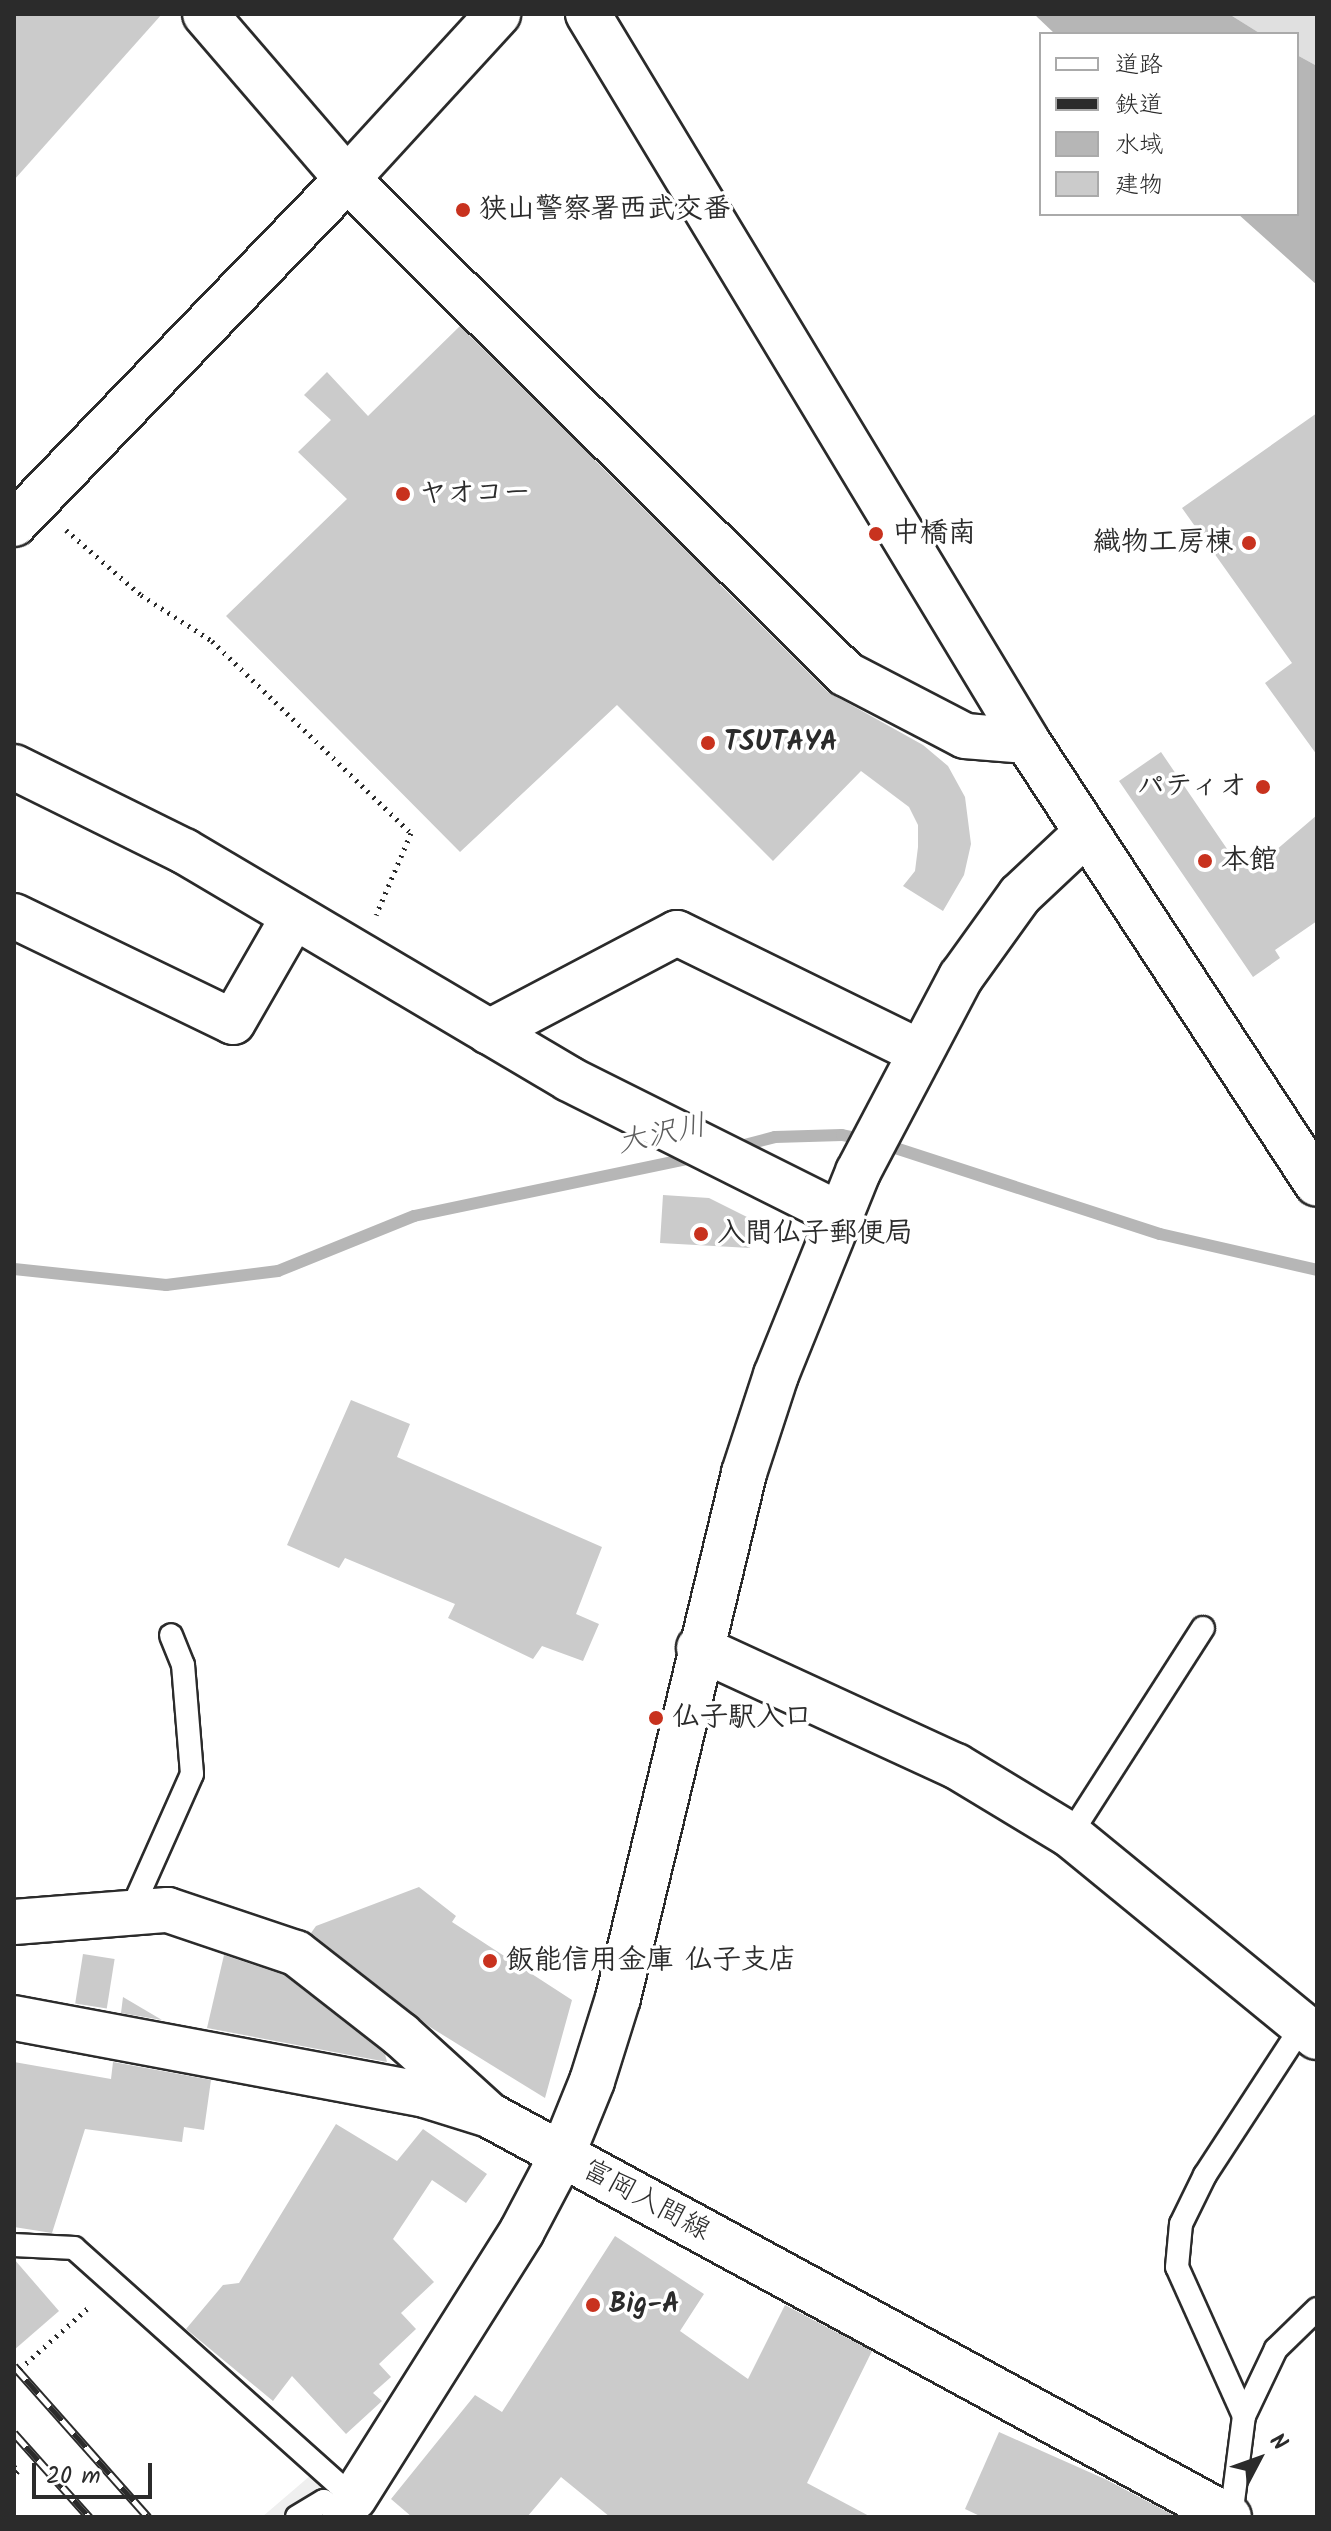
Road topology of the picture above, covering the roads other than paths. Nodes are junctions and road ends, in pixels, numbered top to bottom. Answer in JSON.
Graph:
{"nodes":[{"id":1,"x":205,"y":14,"type":"edge"},
{"id":2,"x":498,"y":14,"type":"edge"},
{"id":3,"x":588,"y":14,"type":"edge"},
{"id":4,"x":347,"y":179,"type":"junction"},
{"id":5,"x":24,"y":514,"type":"edge"},
{"id":6,"x":1027,"y":741,"type":"junction"},
{"id":7,"x":14,"y":767,"type":"edge"},
{"id":8,"x":1085,"y":834,"type":"junction"},
{"id":9,"x":14,"y":916,"type":"edge"},
{"id":10,"x":294,"y":916,"type":"junction"},
{"id":11,"x":489,"y":1032,"type":"junction"},
{"id":12,"x":918,"y":1051,"type":"junction"},
{"id":13,"x":1317,"y":1184,"type":"edge"},
{"id":14,"x":840,"y":1215,"type":"junction"},
{"id":15,"x":1203,"y":1628,"type":"dead end"},
{"id":16,"x":171,"y":1635,"type":"dead end"},
{"id":17,"x":699,"y":1648,"type":"junction"},
{"id":18,"x":1070,"y":1835,"type":"junction"},
{"id":19,"x":131,"y":1911,"type":"junction"},
{"id":20,"x":14,"y":1922,"type":"edge"},
{"id":21,"x":14,"y":2018,"type":"edge"},
{"id":22,"x":1313,"y":2021,"type":"edge"},
{"id":23,"x":489,"y":2115,"type":"junction"},
{"id":24,"x":562,"y":2155,"type":"junction"},
{"id":25,"x":14,"y":2245,"type":"edge"},
{"id":26,"x":1317,"y":2309,"type":"edge"},
{"id":27,"x":1244,"y":2416,"type":"junction"},
{"id":28,"x":352,"y":2512,"type":"edge"},
{"id":29,"x":297,"y":2517,"type":"edge"},
{"id":30,"x":1230,"y":2517,"type":"edge"}],
"edges":[{"from":1,"to":4,"type":"street"},
{"from":2,"to":4,"type":"street"},
{"from":3,"to":6,"type":"street"},
{"from":4,"to":5,"type":"street"},
{"from":4,"to":6,"type":"street"},
{"from":6,"to":8,"type":"street"},
{"from":7,"to":10,"type":"street"},
{"from":8,"to":12,"type":"street"},
{"from":8,"to":13,"type":"street"},
{"from":9,"to":10,"type":"street"},
{"from":10,"to":11,"type":"street"},
{"from":11,"to":12,"type":"street"},
{"from":11,"to":14,"type":"street"},
{"from":12,"to":14,"type":"street"},
{"from":14,"to":17,"type":"street"},
{"from":15,"to":18,"type":"lane"},
{"from":16,"to":19,"type":"lane"},
{"from":17,"to":18,"type":"street"},
{"from":17,"to":24,"type":"street"},
{"from":18,"to":22,"type":"street"},
{"from":19,"to":20,"type":"street"},
{"from":19,"to":23,"type":"street"},
{"from":21,"to":23,"type":"street","name":"富岡入間線"},
{"from":22,"to":27,"type":"lane"},
{"from":23,"to":24,"type":"street","name":"富岡入間線"},
{"from":24,"to":28,"type":"street"},
{"from":24,"to":30,"type":"street","name":"富岡入間線"},
{"from":25,"to":28,"type":"lane"},
{"from":26,"to":27,"type":"lane"},
{"from":27,"to":30,"type":"lane"},
{"from":28,"to":29,"type":"lane"}]}
